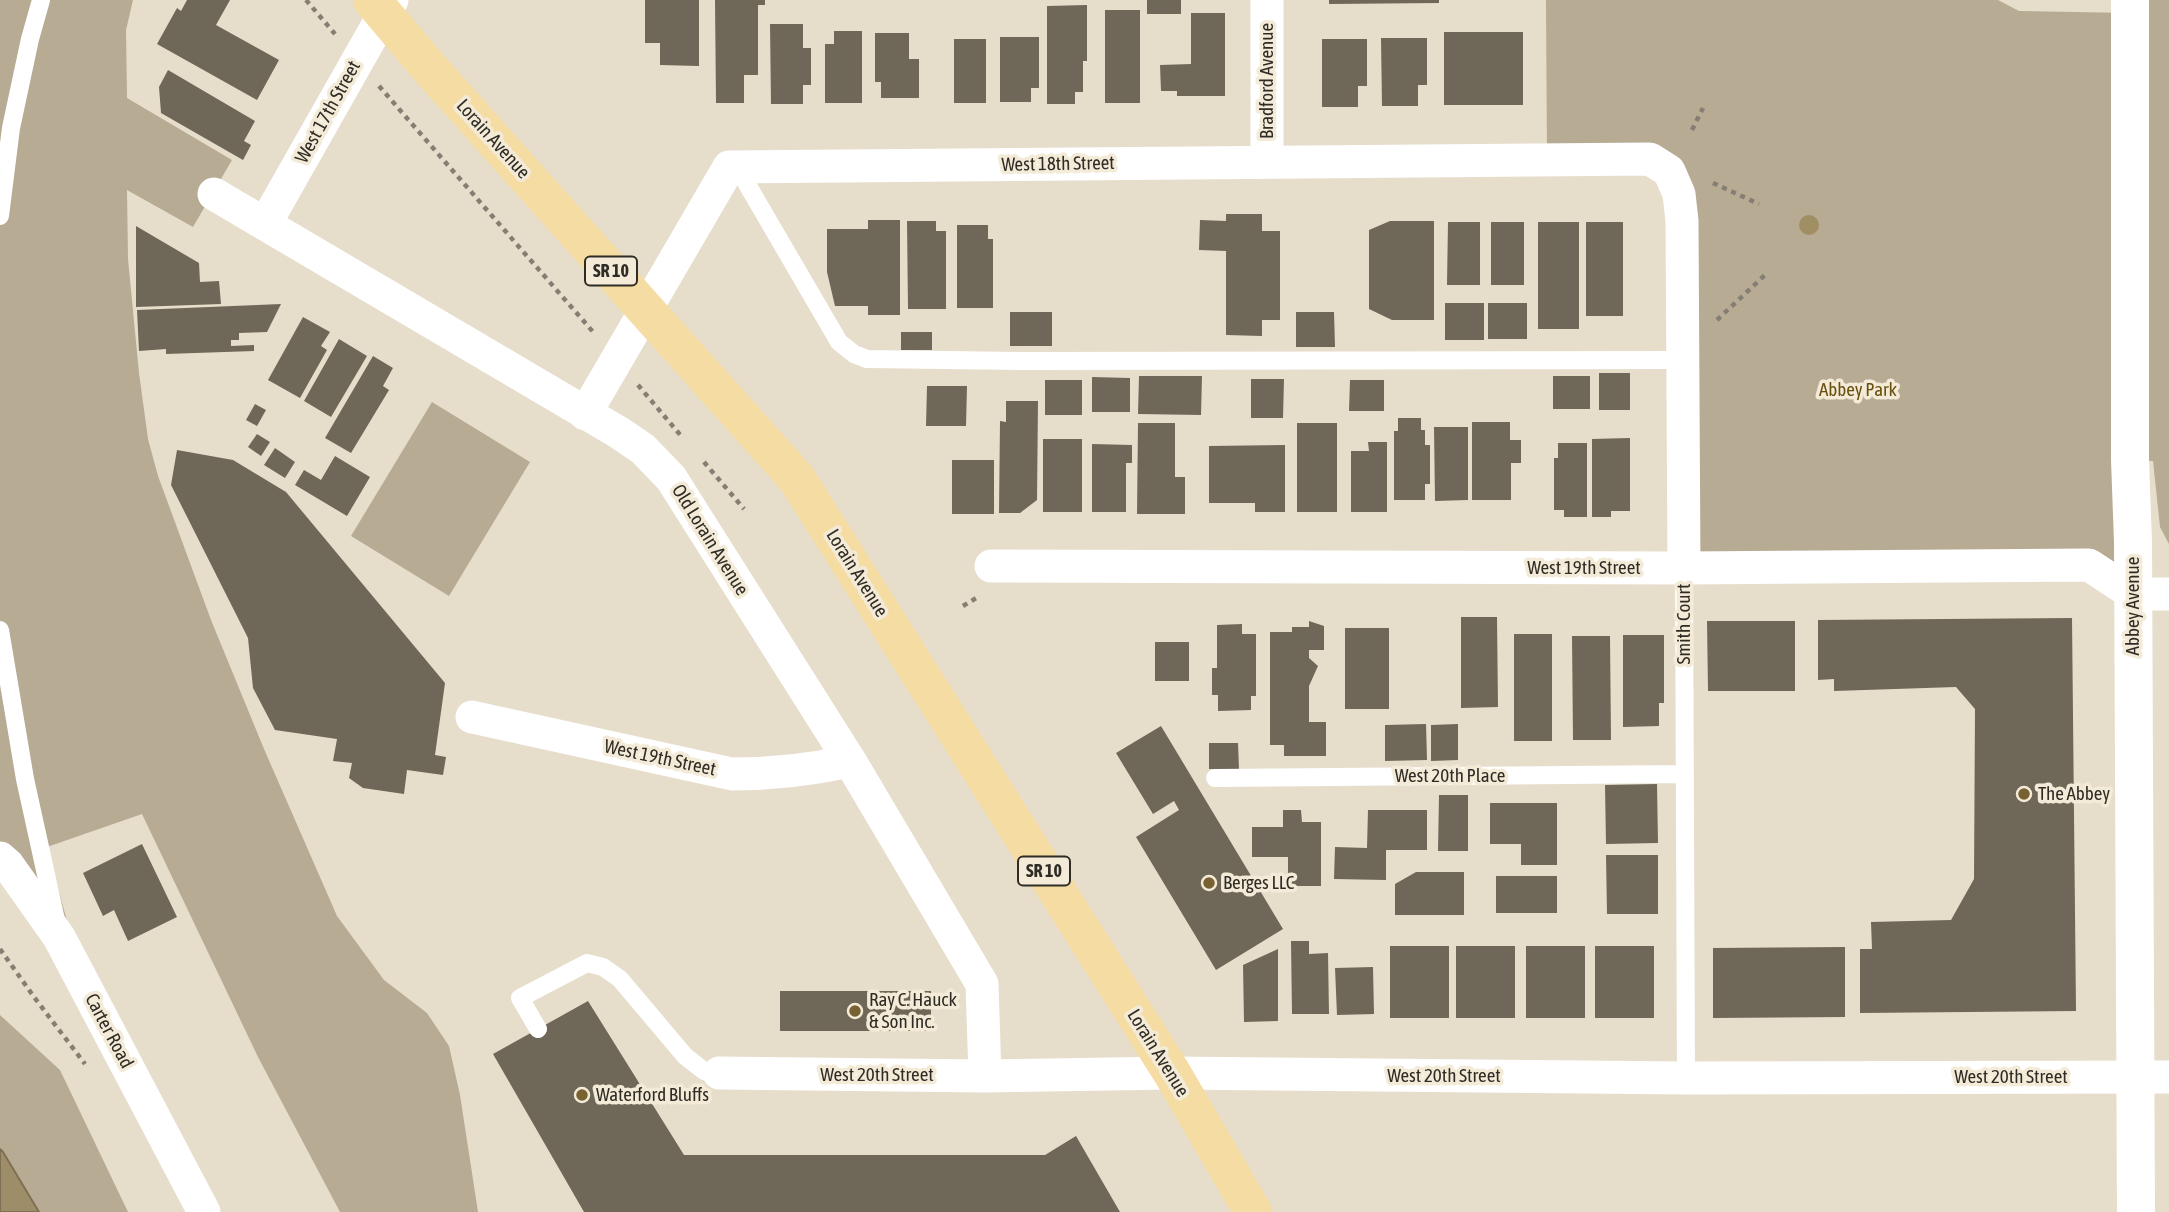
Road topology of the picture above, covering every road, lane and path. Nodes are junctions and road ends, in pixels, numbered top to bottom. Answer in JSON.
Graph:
{"nodes":[{"id":1,"x":41,"y":0,"type":"edge"},
{"id":2,"x":306,"y":0,"type":"edge"},
{"id":3,"x":372,"y":0,"type":"edge"},
{"id":4,"x":392,"y":0,"type":"edge"},
{"id":5,"x":1268,"y":0,"type":"edge"},
{"id":6,"x":2130,"y":0,"type":"edge"},
{"id":7,"x":340,"y":40,"type":"dead end"},
{"id":8,"x":374,"y":80,"type":"dead end"},
{"id":9,"x":1703,"y":107,"type":"dead end"},
{"id":10,"x":1692,"y":130,"type":"dead end"},
{"id":11,"x":1267,"y":162,"type":"junction"},
{"id":12,"x":737,"y":167,"type":"junction"},
{"id":13,"x":1669,"y":172,"type":"joint"},
{"id":14,"x":1713,"y":183,"type":"dead end"},
{"id":15,"x":214,"y":194,"type":"dead end"},
{"id":16,"x":1759,"y":204,"type":"dead end"},
{"id":17,"x":0,"y":216,"type":"edge"},
{"id":18,"x":265,"y":224,"type":"junction"},
{"id":19,"x":1766,"y":274,"type":"dead end"},
{"id":20,"x":1714,"y":323,"type":"dead end"},
{"id":21,"x":597,"y":336,"type":"dead end"},
{"id":22,"x":1682,"y":360,"type":"junction"},
{"id":23,"x":631,"y":377,"type":"dead end"},
{"id":24,"x":585,"y":414,"type":"junction"},
{"id":25,"x":683,"y":438,"type":"dead end"},
{"id":26,"x":701,"y":458,"type":"dead end"},
{"id":27,"x":744,"y":509,"type":"dead end"},
{"id":28,"x":1684,"y":568,"type":"junction"},
{"id":29,"x":987,"y":580,"type":"joint"},
{"id":30,"x":2151,"y":594,"type":"edge"},
{"id":31,"x":963,"y":606,"type":"dead end"},
{"id":32,"x":0,"y":629,"type":"edge"},
{"id":33,"x":472,"y":717,"type":"dead end"},
{"id":34,"x":850,"y":761,"type":"junction"},
{"id":35,"x":1685,"y":775,"type":"junction"},
{"id":36,"x":1214,"y":778,"type":"dead end"},
{"id":37,"x":0,"y":858,"type":"edge"},
{"id":38,"x":60,"y":937,"type":"junction"},
{"id":39,"x":0,"y":949,"type":"edge"},
{"id":40,"x":538,"y":1029,"type":"dead end"},
{"id":41,"x":90,"y":1072,"type":"dead end"},
{"id":42,"x":719,"y":1073,"type":"joint"},
{"id":43,"x":1172,"y":1073,"type":"junction"},
{"id":44,"x":985,"y":1076,"type":"junction"},
{"id":45,"x":2152,"y":1077,"type":"edge"},
{"id":46,"x":1686,"y":1078,"type":"junction"},
{"id":47,"x":204,"y":1212,"type":"edge"},
{"id":48,"x":1253,"y":1212,"type":"edge"},
{"id":49,"x":2136,"y":1212,"type":"edge"}],
"edges":[{"from":1,"to":17,"type":"lane"},
{"from":2,"to":7,"type":"path"},
{"from":3,"to":43,"type":"main road","name":"Lorain Avenue","number":"SR 10"},
{"from":4,"to":18,"type":"street","name":"West 17th Street"},
{"from":5,"to":11,"type":"street","name":"Bradford Avenue"},
{"from":6,"to":30,"type":"street","name":"Abbey Avenue"},
{"from":8,"to":21,"type":"path"},
{"from":9,"to":10,"type":"path"},
{"from":11,"to":12,"type":"street","name":"West 18th Street"},
{"from":11,"to":13,"type":"street","name":"West 18th Street"},
{"from":12,"to":22,"type":"lane"},
{"from":12,"to":24,"type":"street"},
{"from":13,"to":22,"type":"street","name":"Smith Court"},
{"from":14,"to":16,"type":"path"},
{"from":15,"to":18,"type":"street","name":"Old Lorain Avenue"},
{"from":18,"to":24,"type":"street","name":"Old Lorain Avenue"},
{"from":19,"to":20,"type":"path"},
{"from":22,"to":28,"type":"street","name":"Smith Court"},
{"from":23,"to":25,"type":"path"},
{"from":24,"to":34,"type":"street","name":"Old Lorain Avenue"},
{"from":26,"to":27,"type":"path"},
{"from":28,"to":29,"type":"street","name":"West 19th Street"},
{"from":28,"to":30,"type":"street","name":"West 19th Street"},
{"from":28,"to":35,"type":"lane","name":"Smith Court"},
{"from":29,"to":31,"type":"path"},
{"from":30,"to":45,"type":"street","name":"Abbey Avenue"},
{"from":32,"to":38,"type":"lane"},
{"from":33,"to":34,"type":"street","name":"West 19th Street"},
{"from":34,"to":44,"type":"street","name":"Old Lorain Avenue"},
{"from":35,"to":36,"type":"lane","name":"West 20th Place"},
{"from":35,"to":46,"type":"lane","name":"Smith Court"},
{"from":37,"to":38,"type":"street","name":"Carter Road"},
{"from":38,"to":47,"type":"street","name":"Carter Road"},
{"from":39,"to":41,"type":"path"},
{"from":40,"to":42,"type":"lane"},
{"from":42,"to":44,"type":"street","name":"West 20th Street"},
{"from":43,"to":44,"type":"street","name":"West 20th Street"},
{"from":43,"to":46,"type":"street","name":"West 20th Street"},
{"from":43,"to":48,"type":"main road","name":"Lorain Avenue","number":"SR 10"},
{"from":45,"to":46,"type":"street","name":"West 20th Street"},
{"from":45,"to":49,"type":"street","name":"Abbey Avenue"}]}
